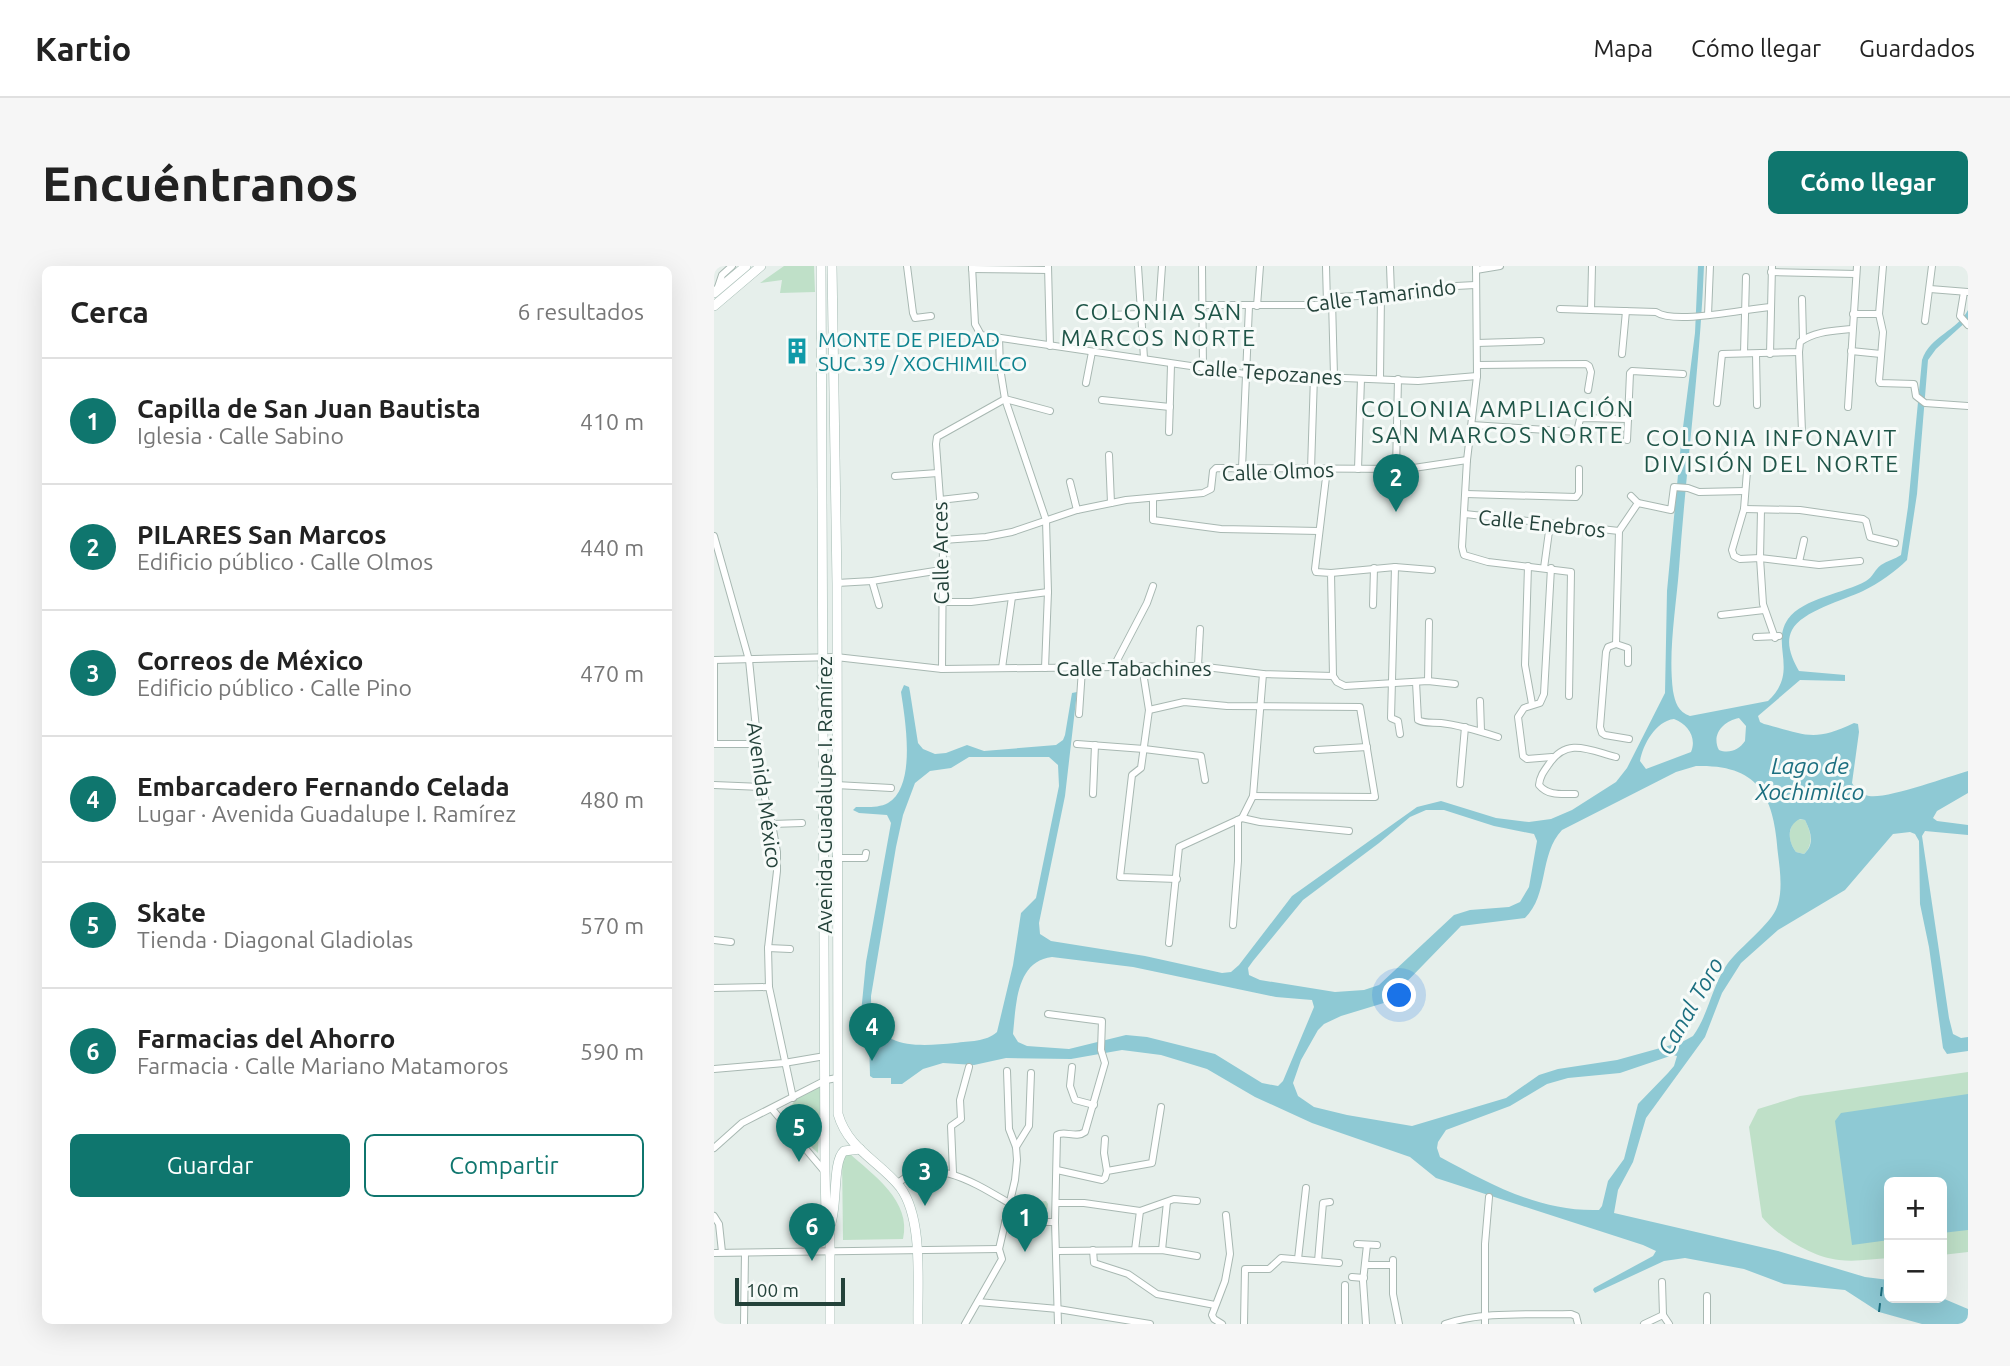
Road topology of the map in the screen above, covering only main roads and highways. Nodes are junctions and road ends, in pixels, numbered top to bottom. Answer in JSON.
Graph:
{"nodes":[{"id":1,"x":746,"y":266,"type":"edge"},
{"id":2,"x":761,"y":266,"type":"edge"},
{"id":3,"x":821,"y":266,"type":"edge"},
{"id":4,"x":832,"y":266,"type":"edge"},
{"id":5,"x":715,"y":292,"type":"edge"},
{"id":6,"x":714,"y":305,"type":"edge"},
{"id":7,"x":837,"y":1055,"type":"junction"},
{"id":8,"x":825,"y":1056,"type":"junction"},
{"id":9,"x":860,"y":1149,"type":"junction"},
{"id":10,"x":830,"y":1226,"type":"junction"},
{"id":11,"x":830,"y":1324,"type":"edge"},
{"id":12,"x":918,"y":1324,"type":"edge"}],
"edges":[{"from":1,"to":5,"type":"main road"},
{"from":2,"to":6,"type":"main road"},
{"from":3,"to":8,"type":"main road","name":"Avenida Guadalupe I. Ramírez"},
{"from":4,"to":7,"type":"main road","name":"Avenida Guadalupe I. Ramírez"},
{"from":7,"to":8,"type":"main road"},
{"from":7,"to":9,"type":"main road","name":"Avenida Guadalupe I. Ramírez"},
{"from":8,"to":10,"type":"main road","name":"Avenida Guadalupe I. Ramírez"},
{"from":9,"to":10,"type":"main road"},
{"from":9,"to":12,"type":"main road","name":"Avenida Guadalupe I. Ramírez"},
{"from":10,"to":11,"type":"main road","name":"Avenida Guadalupe I. Ramírez"}]}
